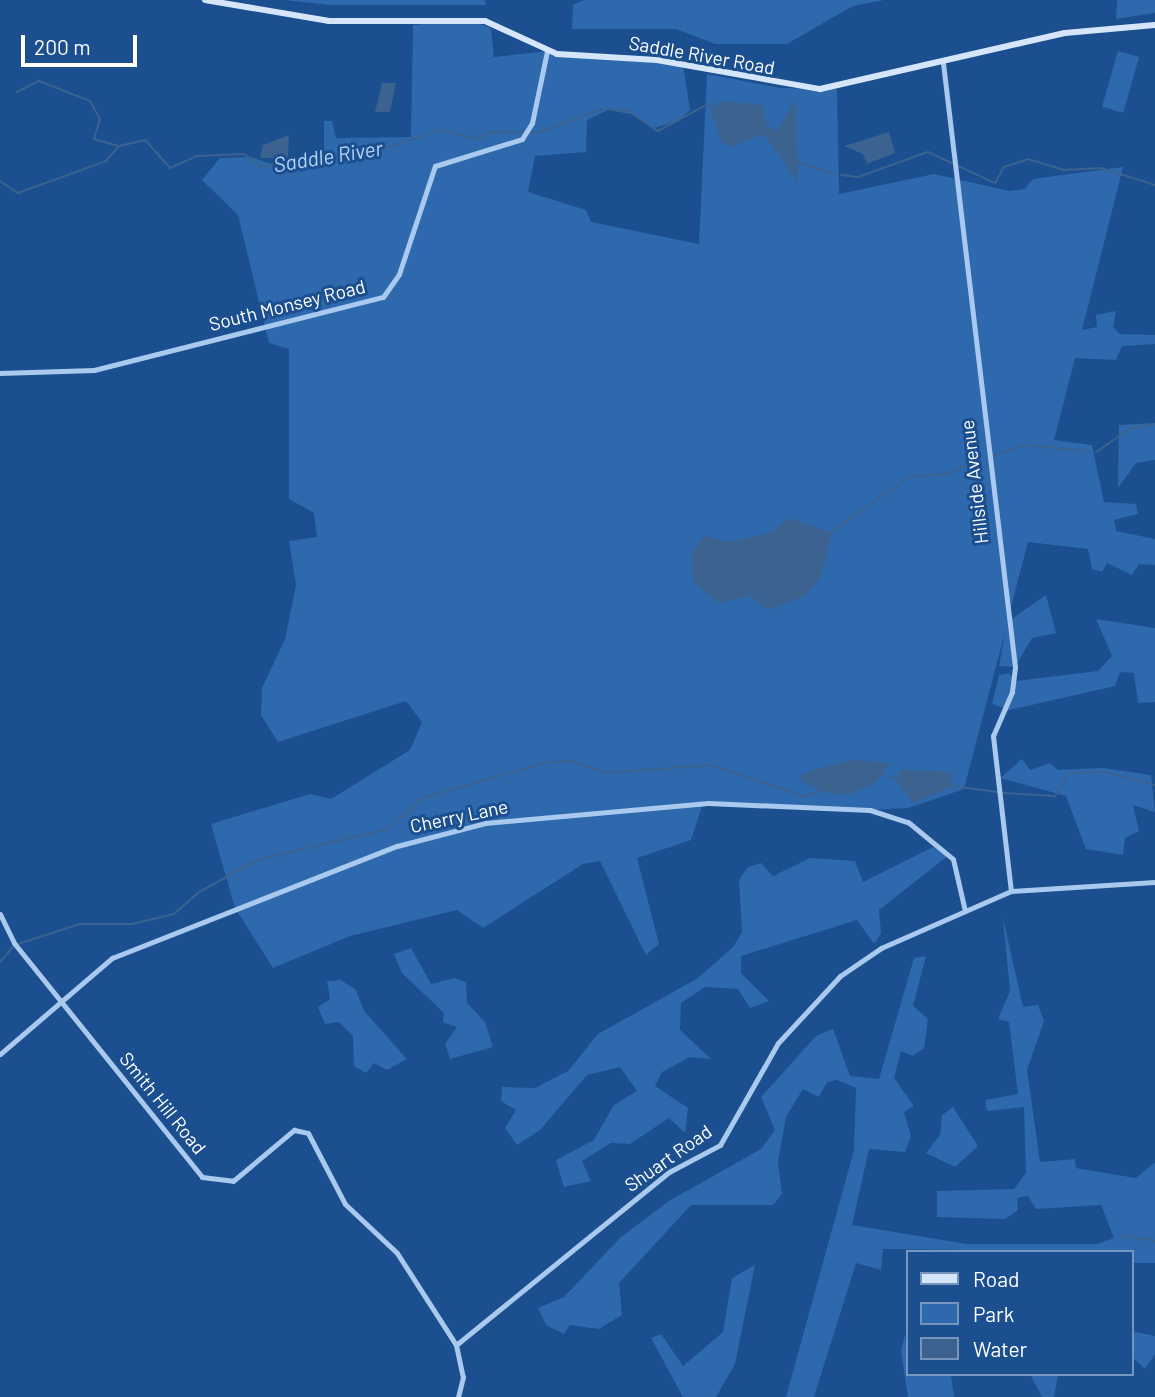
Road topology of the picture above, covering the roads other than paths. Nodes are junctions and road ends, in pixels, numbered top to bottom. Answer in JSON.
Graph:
{"nodes":[{"id":1,"x":205,"y":0,"type":"edge"},
{"id":2,"x":1155,"y":25,"type":"edge"},
{"id":3,"x":547,"y":51,"type":"junction"},
{"id":4,"x":943,"y":62,"type":"junction"},
{"id":5,"x":0,"y":373,"type":"edge"},
{"id":6,"x":1155,"y":882,"type":"edge"},
{"id":7,"x":1011,"y":891,"type":"junction"},
{"id":8,"x":965,"y":911,"type":"junction"},
{"id":9,"x":0,"y":914,"type":"edge"},
{"id":10,"x":58,"y":1000,"type":"junction"},
{"id":11,"x":0,"y":1054,"type":"edge"},
{"id":12,"x":456,"y":1345,"type":"junction"},
{"id":13,"x":458,"y":1397,"type":"edge"}],
"edges":[{"from":1,"to":3,"type":"main road","name":"Saddle River Road"},
{"from":2,"to":4,"type":"main road","name":"Saddle River Road"},
{"from":3,"to":4,"type":"main road","name":"Saddle River Road"},
{"from":3,"to":5,"type":"street","name":"South Monsey Road"},
{"from":4,"to":7,"type":"street","name":"Hillside Avenue"},
{"from":6,"to":7,"type":"street","name":"Shuart Road"},
{"from":7,"to":8,"type":"street","name":"Shuart Road"},
{"from":8,"to":10,"type":"street","name":"Cherry Lane"},
{"from":8,"to":12,"type":"street","name":"Shuart Road"},
{"from":9,"to":10,"type":"street"},
{"from":10,"to":11,"type":"street","name":"Cherry Lane"},
{"from":10,"to":12,"type":"street","name":"Smith Hill Road"},
{"from":12,"to":13,"type":"street","name":"Smith Hill Road"}]}
